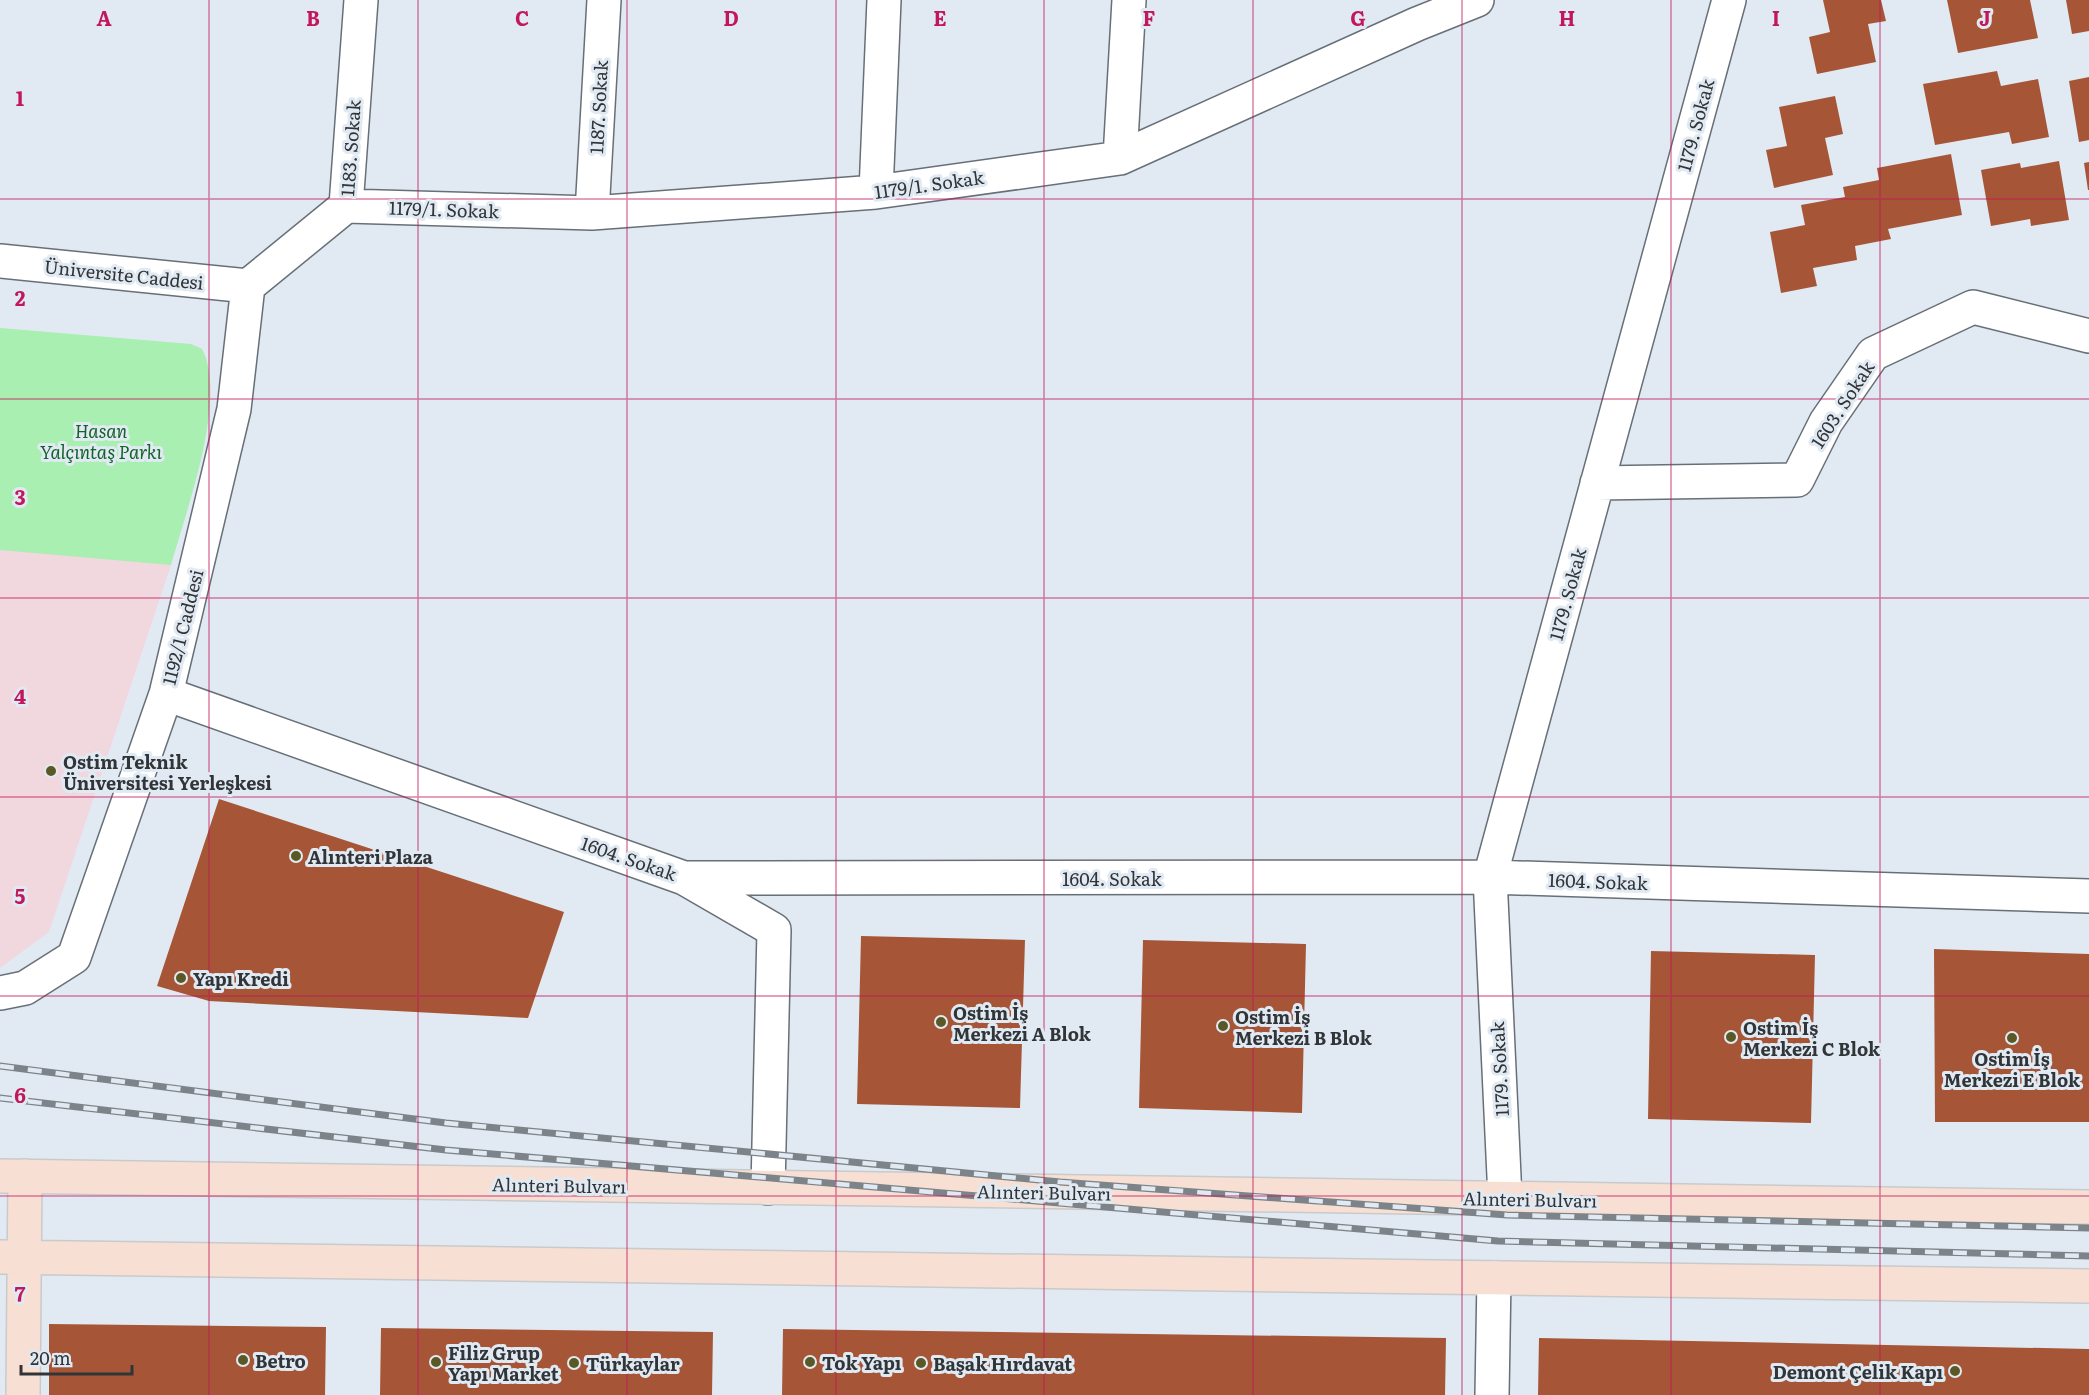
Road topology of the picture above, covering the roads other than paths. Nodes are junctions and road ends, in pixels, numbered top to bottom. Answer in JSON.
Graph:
{"nodes":[{"id":1,"x":361,"y":0,"type":"edge"},
{"id":2,"x":604,"y":0,"type":"edge"},
{"id":3,"x":884,"y":0,"type":"edge"},
{"id":4,"x":1129,"y":0,"type":"edge"},
{"id":5,"x":1477,"y":0,"type":"edge"},
{"id":6,"x":1729,"y":0,"type":"edge"},
{"id":7,"x":1417,"y":12,"type":"edge"},
{"id":8,"x":1120,"y":158,"type":"junction"},
{"id":9,"x":876,"y":192,"type":"junction"},
{"id":10,"x":346,"y":206,"type":"junction"},
{"id":11,"x":592,"y":213,"type":"junction"},
{"id":12,"x":0,"y":261,"type":"edge"},
{"id":13,"x":248,"y":286,"type":"junction"},
{"id":14,"x":2089,"y":336,"type":"edge"},
{"id":15,"x":1597,"y":483,"type":"junction"},
{"id":16,"x":166,"y":694,"type":"junction"},
{"id":17,"x":684,"y":878,"type":"junction"},
{"id":18,"x":1490,"y":878,"type":"junction"},
{"id":19,"x":2089,"y":897,"type":"edge"},
{"id":20,"x":0,"y":993,"type":"edge"},
{"id":21,"x":13,"y":1176,"type":"edge"},
{"id":22,"x":768,"y":1188,"type":"junction"},
{"id":23,"x":1505,"y":1198,"type":"junction"},
{"id":24,"x":2089,"y":1207,"type":"edge"},
{"id":25,"x":12,"y":1257,"type":"edge"},
{"id":26,"x":1494,"y":1278,"type":"junction"},
{"id":27,"x":2089,"y":1286,"type":"edge"},
{"id":28,"x":23,"y":1395,"type":"edge"},
{"id":29,"x":1492,"y":1395,"type":"edge"}],
"edges":[{"from":1,"to":10,"type":"street","name":"1183. Sokak"},
{"from":2,"to":11,"type":"street","name":"1187. Sokak"},
{"from":3,"to":9,"type":"street"},
{"from":4,"to":8,"type":"street"},
{"from":5,"to":7,"type":"street","name":"1179/1. Sokak"},
{"from":6,"to":15,"type":"street","name":"1179. Sokak"},
{"from":7,"to":8,"type":"street","name":"1179/1. Sokak"},
{"from":8,"to":9,"type":"street","name":"1179/1. Sokak"},
{"from":9,"to":11,"type":"street","name":"1179/1. Sokak"},
{"from":10,"to":11,"type":"street","name":"1179/1. Sokak"},
{"from":10,"to":13,"type":"street","name":"1183. Sokak"},
{"from":12,"to":13,"type":"street","name":"Üniversite Caddesi"},
{"from":13,"to":16,"type":"street","name":"1192/1 Caddesi"},
{"from":14,"to":15,"type":"street","name":"1603. Sokak"},
{"from":15,"to":18,"type":"street","name":"1179. Sokak"},
{"from":16,"to":17,"type":"street","name":"1604. Sokak"},
{"from":16,"to":20,"type":"street","name":"1192/1 Caddesi"},
{"from":17,"to":18,"type":"street","name":"1604. Sokak"},
{"from":17,"to":22,"type":"street"},
{"from":18,"to":19,"type":"street","name":"1604. Sokak"},
{"from":18,"to":23,"type":"street","name":"1179. Sokak"},
{"from":21,"to":22,"type":"main road","name":"Alınteri Bulvarı"},
{"from":21,"to":25,"type":"main road"},
{"from":22,"to":23,"type":"main road","name":"Alınteri Bulvarı"},
{"from":23,"to":24,"type":"main road","name":"Alınteri Bulvarı"},
{"from":25,"to":26,"type":"main road"},
{"from":25,"to":28,"type":"main road"},
{"from":26,"to":27,"type":"main road"},
{"from":26,"to":29,"type":"street"}]}
